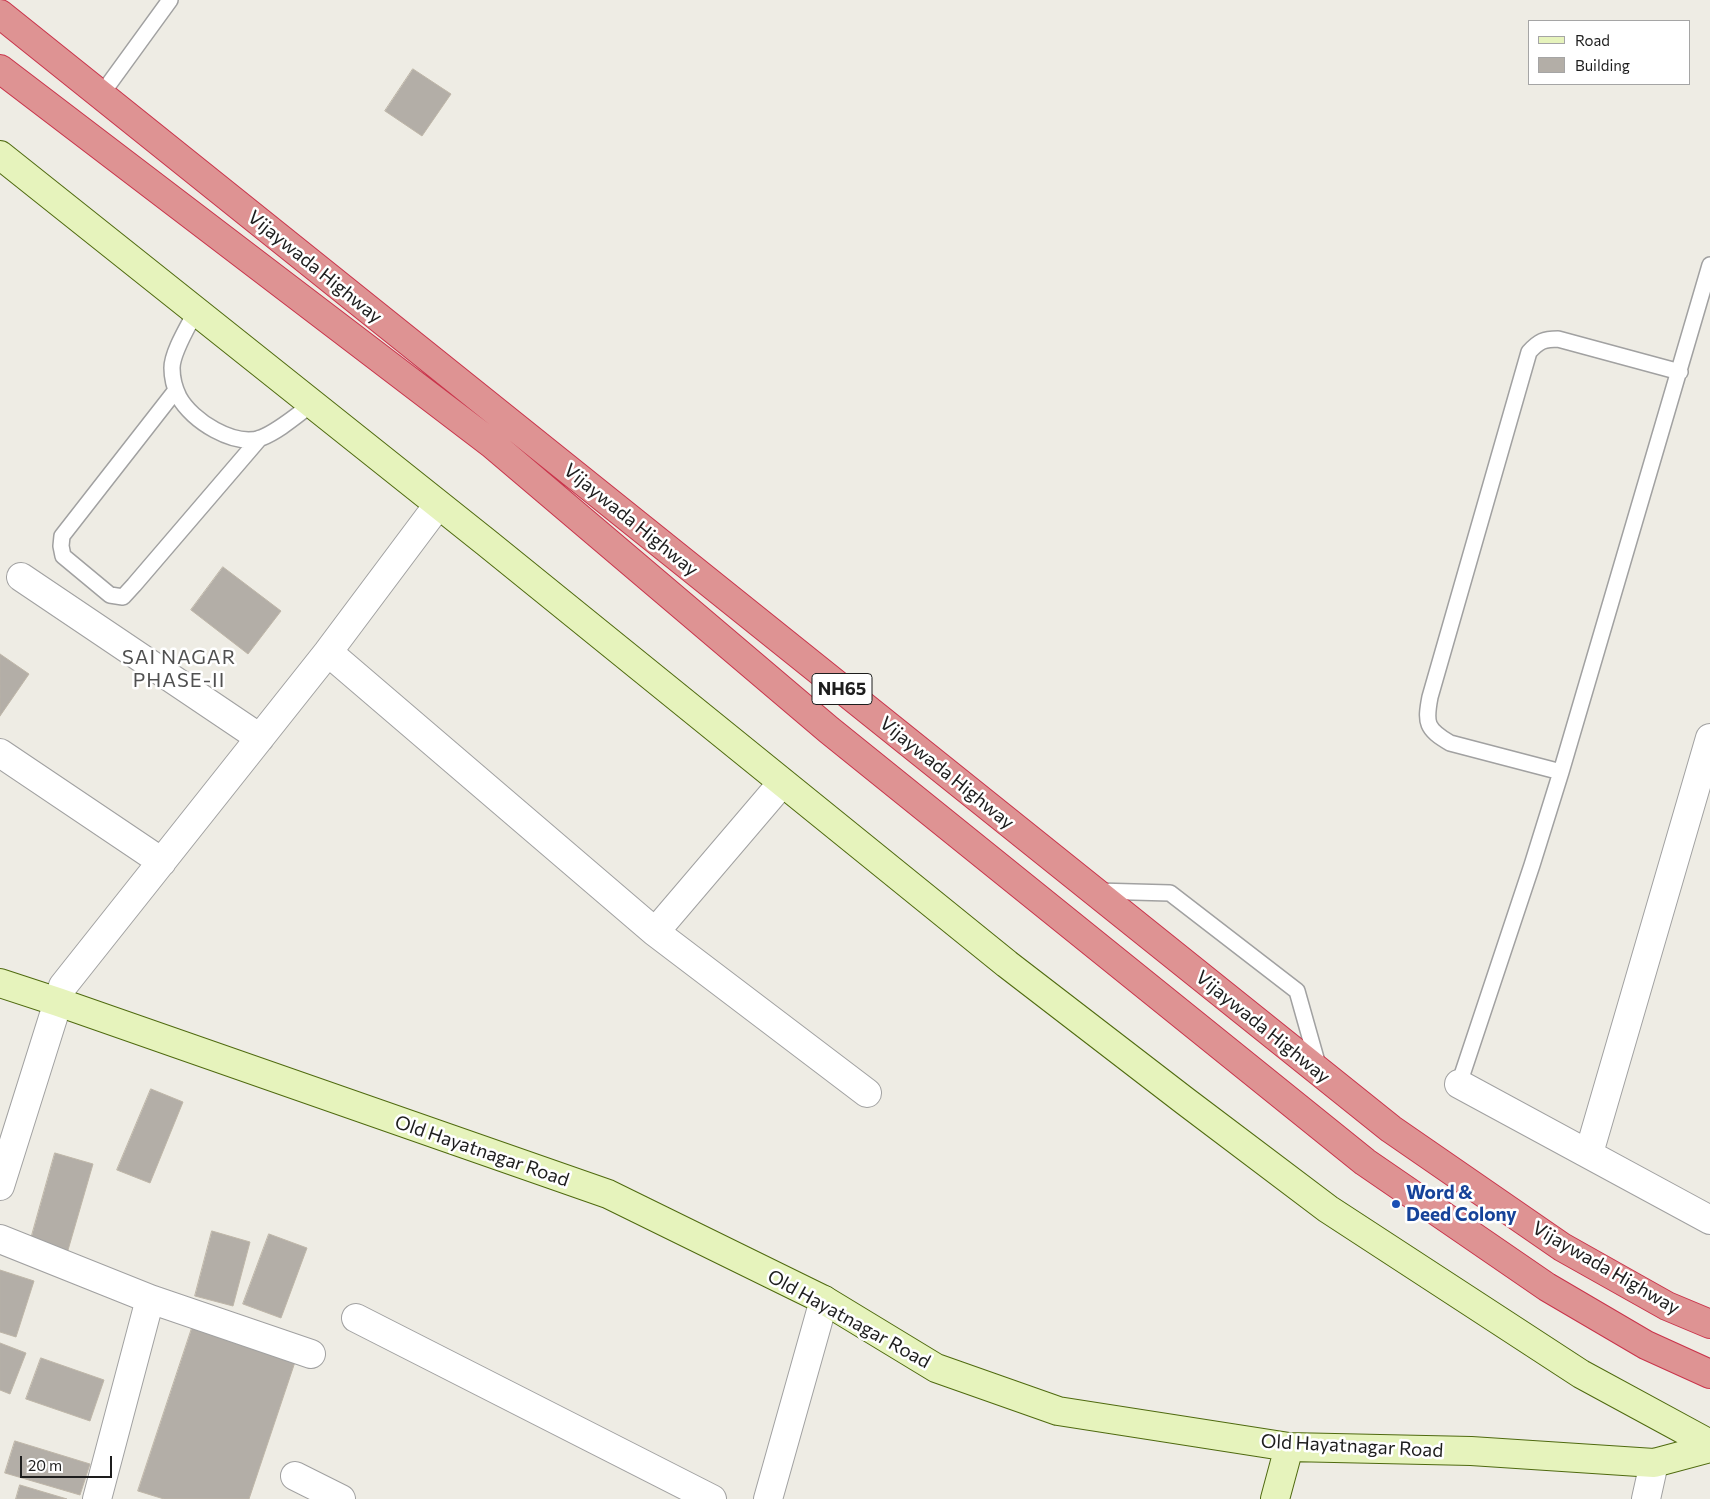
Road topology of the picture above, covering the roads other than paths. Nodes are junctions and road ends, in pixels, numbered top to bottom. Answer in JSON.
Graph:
{"nodes":[{"id":1,"x":170,"y":0,"type":"edge"},
{"id":2,"x":0,"y":14,"type":"edge"},
{"id":3,"x":0,"y":69,"type":"edge"},
{"id":4,"x":102,"y":95,"type":"junction"},
{"id":5,"x":0,"y":155,"type":"edge"},
{"id":6,"x":1710,"y":264,"type":"edge"},
{"id":7,"x":196,"y":311,"type":"junction"},
{"id":8,"x":1680,"y":372,"type":"junction"},
{"id":9,"x":176,"y":390,"type":"junction"},
{"id":10,"x":312,"y":404,"type":"junction"},
{"id":11,"x":260,"y":438,"type":"junction"},
{"id":12,"x":438,"y":505,"type":"junction"},
{"id":13,"x":21,"y":576,"type":"dead end"},
{"id":14,"x":328,"y":652,"type":"junction"},
{"id":15,"x":260,"y":738,"type":"junction"},
{"id":16,"x":1710,"y":738,"type":"edge"},
{"id":17,"x":0,"y":753,"type":"edge"},
{"id":18,"x":1561,"y":772,"type":"junction"},
{"id":19,"x":782,"y":783,"type":"junction"},
{"id":20,"x":162,"y":862,"type":"junction"},
{"id":21,"x":1093,"y":890,"type":"junction"},
{"id":22,"x":655,"y":932,"type":"junction"},
{"id":23,"x":0,"y":983,"type":"edge"},
{"id":24,"x":58,"y":1002,"type":"junction"},
{"id":25,"x":1320,"y":1073,"type":"junction"},
{"id":26,"x":1459,"y":1084,"type":"joint"},
{"id":27,"x":867,"y":1093,"type":"dead end"},
{"id":28,"x":1589,"y":1153,"type":"junction"},
{"id":29,"x":0,"y":1186,"type":"edge"},
{"id":30,"x":1710,"y":1220,"type":"edge"},
{"id":31,"x":0,"y":1239,"type":"edge"},
{"id":32,"x":150,"y":1299,"type":"junction"},
{"id":33,"x":824,"y":1300,"type":"junction"},
{"id":34,"x":356,"y":1318,"type":"dead end"},
{"id":35,"x":1710,"y":1324,"type":"edge"},
{"id":36,"x":311,"y":1354,"type":"dead end"},
{"id":37,"x":1710,"y":1374,"type":"edge"},
{"id":38,"x":1710,"y":1444,"type":"edge"},
{"id":39,"x":1289,"y":1447,"type":"junction"},
{"id":40,"x":1710,"y":1448,"type":"edge"},
{"id":41,"x":1654,"y":1462,"type":"junction"},
{"id":42,"x":295,"y":1476,"type":"dead end"},
{"id":43,"x":97,"y":1499,"type":"edge"},
{"id":44,"x":341,"y":1499,"type":"edge"},
{"id":45,"x":712,"y":1499,"type":"edge"},
{"id":46,"x":768,"y":1499,"type":"edge"},
{"id":47,"x":1274,"y":1499,"type":"edge"},
{"id":48,"x":1646,"y":1499,"type":"edge"}],
"edges":[{"from":1,"to":4,"type":"lane"},
{"from":2,"to":4,"type":"highway","name":"Vijaywada Highway","number":"NH65"},
{"from":3,"to":37,"type":"highway","name":"Vijaywada Highway","number":"NH65"},
{"from":4,"to":21,"type":"highway","name":"Vijaywada Highway","number":"NH65"},
{"from":5,"to":7,"type":"street"},
{"from":6,"to":8,"type":"lane"},
{"from":7,"to":9,"type":"lane"},
{"from":7,"to":10,"type":"street"},
{"from":8,"to":18,"type":"lane"},
{"from":8,"to":18,"type":"lane"},
{"from":9,"to":11,"type":"lane"},
{"from":9,"to":11,"type":"lane"},
{"from":10,"to":11,"type":"lane"},
{"from":10,"to":12,"type":"street"},
{"from":12,"to":14,"type":"street"},
{"from":12,"to":19,"type":"street"},
{"from":13,"to":15,"type":"street"},
{"from":14,"to":15,"type":"street"},
{"from":14,"to":22,"type":"street"},
{"from":15,"to":20,"type":"street"},
{"from":16,"to":28,"type":"street"},
{"from":17,"to":20,"type":"street"},
{"from":18,"to":26,"type":"lane"},
{"from":19,"to":22,"type":"street"},
{"from":19,"to":38,"type":"street"},
{"from":20,"to":24,"type":"street"},
{"from":21,"to":25,"type":"highway","name":"Vijaywada Highway","number":"NH65"},
{"from":21,"to":25,"type":"lane"},
{"from":22,"to":27,"type":"street"},
{"from":23,"to":24,"type":"street","name":"Old Hayatnagar Road"},
{"from":24,"to":29,"type":"street"},
{"from":24,"to":33,"type":"street","name":"Old Hayatnagar Road"},
{"from":25,"to":35,"type":"highway","name":"Vijaywada Highway","number":"NH65"},
{"from":26,"to":28,"type":"street"},
{"from":28,"to":30,"type":"street"},
{"from":31,"to":32,"type":"street"},
{"from":32,"to":36,"type":"street"},
{"from":32,"to":43,"type":"street"},
{"from":33,"to":39,"type":"street","name":"Old Hayatnagar Road"},
{"from":33,"to":46,"type":"street"},
{"from":34,"to":45,"type":"street"},
{"from":39,"to":41,"type":"street","name":"Old Hayatnagar Road"},
{"from":39,"to":47,"type":"street"},
{"from":40,"to":41,"type":"street","name":"Old Hayatnagar Road"},
{"from":41,"to":48,"type":"street"},
{"from":42,"to":44,"type":"street"}]}
